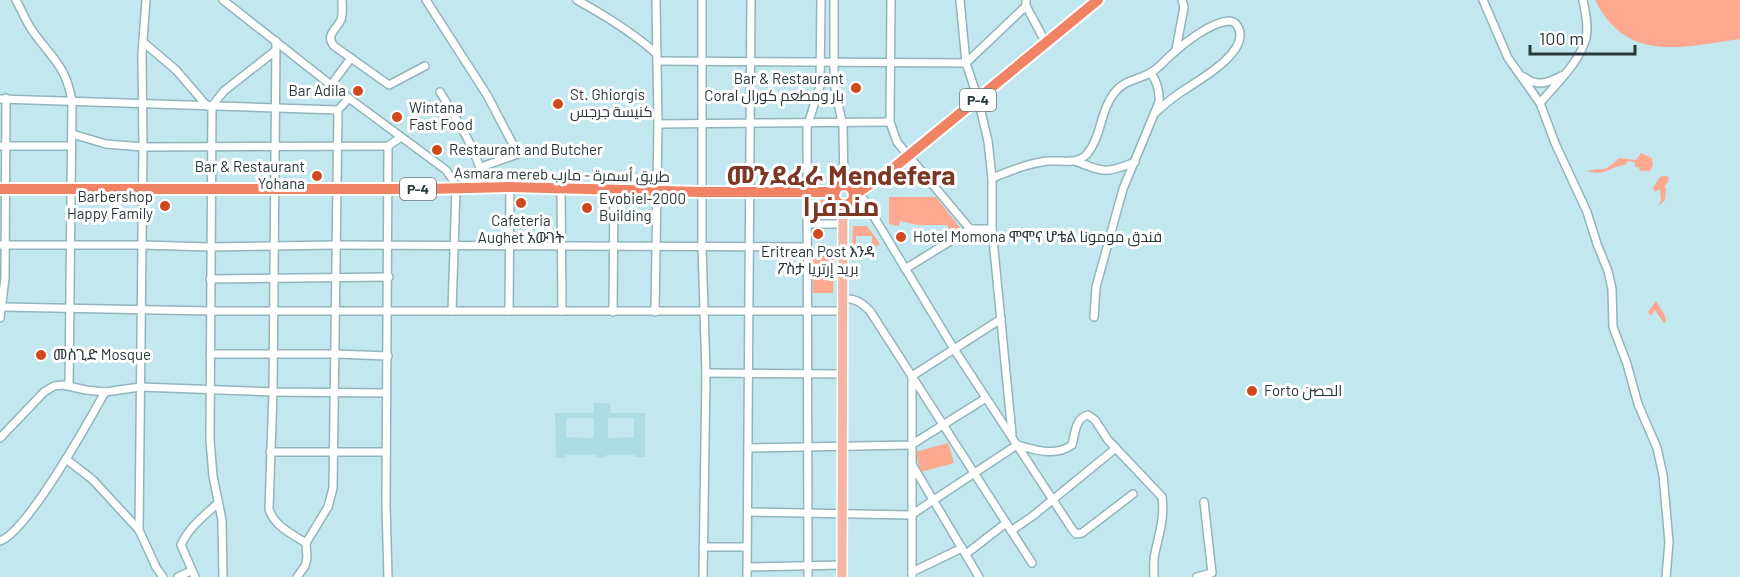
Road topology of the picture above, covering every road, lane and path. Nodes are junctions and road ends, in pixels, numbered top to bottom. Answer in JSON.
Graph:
{"nodes":[{"id":1,"x":16,"y":0,"type":"edge"},
{"id":2,"x":146,"y":0,"type":"edge"},
{"id":3,"x":223,"y":0,"type":"edge"},
{"id":4,"x":342,"y":0,"type":"edge"},
{"id":5,"x":426,"y":0,"type":"edge"},
{"id":6,"x":577,"y":0,"type":"edge"},
{"id":7,"x":595,"y":0,"type":"edge"},
{"id":8,"x":656,"y":0,"type":"edge"},
{"id":9,"x":702,"y":0,"type":"edge"},
{"id":10,"x":751,"y":0,"type":"edge"},
{"id":11,"x":821,"y":0,"type":"edge"},
{"id":12,"x":834,"y":0,"type":"edge"},
{"id":13,"x":891,"y":0,"type":"edge"},
{"id":14,"x":960,"y":0,"type":"edge"},
{"id":15,"x":1098,"y":0,"type":"edge"},
{"id":16,"x":1182,"y":0,"type":"edge"},
{"id":17,"x":1483,"y":0,"type":"edge"},
{"id":18,"x":1583,"y":0,"type":"edge"},
{"id":19,"x":1026,"y":3,"type":"edge"},
{"id":20,"x":595,"y":10,"type":"junction"},
{"id":21,"x":143,"y":42,"type":"junction"},
{"id":22,"x":276,"y":42,"type":"junction"},
{"id":23,"x":1046,"y":43,"type":"junction"},
{"id":24,"x":1176,"y":50,"type":"junction"},
{"id":25,"x":275,"y":51,"type":"junction"},
{"id":26,"x":351,"y":58,"type":"junction"},
{"id":27,"x":657,"y":58,"type":"junction"},
{"id":28,"x":702,"y":61,"type":"junction"},
{"id":29,"x":750,"y":61,"type":"junction"},
{"id":30,"x":820,"y":61,"type":"junction"},
{"id":31,"x":834,"y":61,"type":"junction"},
{"id":32,"x":890,"y":61,"type":"junction"},
{"id":33,"x":966,"y":63,"type":"junction"},
{"id":34,"x":425,"y":66,"type":"dead end"},
{"id":35,"x":1514,"y":68,"type":"junction"},
{"id":36,"x":1151,"y":73,"type":"junction"},
{"id":37,"x":1563,"y":75,"type":"junction"},
{"id":38,"x":332,"y":85,"type":"junction"},
{"id":39,"x":441,"y":92,"type":"dead end"},
{"id":40,"x":3,"y":98,"type":"edge"},
{"id":41,"x":349,"y":98,"type":"junction"},
{"id":42,"x":978,"y":99,"type":"junction"},
{"id":43,"x":72,"y":102,"type":"junction"},
{"id":44,"x":143,"y":104,"type":"junction"},
{"id":45,"x":1540,"y":104,"type":"junction"},
{"id":46,"x":209,"y":106,"type":"junction"},
{"id":47,"x":274,"y":108,"type":"junction"},
{"id":48,"x":338,"y":110,"type":"junction"},
{"id":49,"x":1156,"y":111,"type":"junction"},
{"id":50,"x":890,"y":122,"type":"junction"},
{"id":51,"x":808,"y":123,"type":"junction"},
{"id":52,"x":842,"y":123,"type":"junction"},
{"id":53,"x":658,"y":124,"type":"junction"},
{"id":54,"x":702,"y":124,"type":"junction"},
{"id":55,"x":750,"y":124,"type":"junction"},
{"id":56,"x":72,"y":134,"type":"junction"},
{"id":57,"x":400,"y":137,"type":"junction"},
{"id":58,"x":212,"y":145,"type":"junction"},
{"id":59,"x":3,"y":146,"type":"edge"},
{"id":60,"x":71,"y":146,"type":"junction"},
{"id":61,"x":274,"y":146,"type":"junction"},
{"id":62,"x":388,"y":146,"type":"junction"},
{"id":63,"x":143,"y":147,"type":"junction"},
{"id":64,"x":337,"y":147,"type":"junction"},
{"id":65,"x":909,"y":156,"type":"junction"},
{"id":66,"x":1075,"y":161,"type":"junction"},
{"id":67,"x":1135,"y":162,"type":"junction"},
{"id":68,"x":481,"y":167,"type":"junction"},
{"id":69,"x":992,"y":178,"type":"junction"},
{"id":70,"x":510,"y":187,"type":"junction"},
{"id":71,"x":561,"y":187,"type":"junction"},
{"id":72,"x":143,"y":188,"type":"junction"},
{"id":73,"x":389,"y":188,"type":"junction"},
{"id":74,"x":484,"y":188,"type":"junction"},
{"id":75,"x":839,"y":188,"type":"junction"},
{"id":76,"x":4,"y":189,"type":"edge"},
{"id":77,"x":71,"y":189,"type":"junction"},
{"id":78,"x":211,"y":189,"type":"junction"},
{"id":79,"x":273,"y":189,"type":"junction"},
{"id":80,"x":337,"y":189,"type":"junction"},
{"id":81,"x":456,"y":189,"type":"junction"},
{"id":82,"x":614,"y":189,"type":"junction"},
{"id":83,"x":656,"y":190,"type":"junction"},
{"id":84,"x":807,"y":191,"type":"junction"},
{"id":85,"x":702,"y":192,"type":"junction"},
{"id":86,"x":750,"y":192,"type":"junction"},
{"id":87,"x":857,"y":193,"type":"junction"},
{"id":88,"x":843,"y":205,"type":"junction"},
{"id":89,"x":807,"y":224,"type":"junction"},
{"id":90,"x":843,"y":224,"type":"junction"},
{"id":91,"x":970,"y":229,"type":"junction"},
{"id":92,"x":993,"y":229,"type":"junction"},
{"id":93,"x":71,"y":244,"type":"junction"},
{"id":94,"x":142,"y":244,"type":"junction"},
{"id":95,"x":3,"y":245,"type":"edge"},
{"id":96,"x":336,"y":245,"type":"junction"},
{"id":97,"x":389,"y":245,"type":"junction"},
{"id":98,"x":454,"y":245,"type":"junction"},
{"id":99,"x":614,"y":245,"type":"junction"},
{"id":100,"x":657,"y":245,"type":"junction"},
{"id":101,"x":274,"y":246,"type":"junction"},
{"id":102,"x":509,"y":246,"type":"junction"},
{"id":103,"x":562,"y":246,"type":"junction"},
{"id":104,"x":702,"y":246,"type":"junction"},
{"id":105,"x":749,"y":246,"type":"junction"},
{"id":106,"x":210,"y":247,"type":"junction"},
{"id":107,"x":807,"y":247,"type":"junction"},
{"id":108,"x":905,"y":269,"type":"junction"},
{"id":109,"x":388,"y":278,"type":"junction"},
{"id":110,"x":210,"y":279,"type":"junction"},
{"id":111,"x":274,"y":279,"type":"junction"},
{"id":112,"x":337,"y":279,"type":"junction"},
{"id":113,"x":843,"y":299,"type":"junction"},
{"id":114,"x":2,"y":307,"type":"junction"},
{"id":115,"x":70,"y":307,"type":"junction"},
{"id":116,"x":141,"y":310,"type":"junction"},
{"id":117,"x":211,"y":311,"type":"junction"},
{"id":118,"x":274,"y":311,"type":"junction"},
{"id":119,"x":337,"y":311,"type":"junction"},
{"id":120,"x":389,"y":311,"type":"junction"},
{"id":121,"x":452,"y":311,"type":"junction"},
{"id":122,"x":509,"y":311,"type":"junction"},
{"id":123,"x":562,"y":311,"type":"junction"},
{"id":124,"x":748,"y":311,"type":"junction"},
{"id":125,"x":807,"y":311,"type":"junction"},
{"id":126,"x":843,"y":311,"type":"junction"},
{"id":127,"x":613,"y":312,"type":"junction"},
{"id":128,"x":655,"y":312,"type":"junction"},
{"id":129,"x":704,"y":312,"type":"junction"},
{"id":130,"x":1094,"y":317,"type":"dead end"},
{"id":131,"x":0,"y":318,"type":"edge"},
{"id":132,"x":1001,"y":319,"type":"junction"},
{"id":133,"x":954,"y":349,"type":"junction"},
{"id":134,"x":274,"y":353,"type":"junction"},
{"id":135,"x":210,"y":354,"type":"junction"},
{"id":136,"x":336,"y":354,"type":"junction"},
{"id":137,"x":387,"y":356,"type":"junction"},
{"id":138,"x":706,"y":373,"type":"junction"},
{"id":139,"x":750,"y":374,"type":"junction"},
{"id":140,"x":842,"y":374,"type":"junction"},
{"id":141,"x":808,"y":375,"type":"junction"},
{"id":142,"x":912,"y":376,"type":"junction"},
{"id":143,"x":69,"y":385,"type":"junction"},
{"id":144,"x":141,"y":387,"type":"junction"},
{"id":145,"x":210,"y":389,"type":"junction"},
{"id":146,"x":105,"y":392,"type":"junction"},
{"id":147,"x":273,"y":392,"type":"junction"},
{"id":148,"x":335,"y":392,"type":"junction"},
{"id":149,"x":387,"y":393,"type":"junction"},
{"id":150,"x":986,"y":398,"type":"junction"},
{"id":151,"x":944,"y":425,"type":"junction"},
{"id":152,"x":1012,"y":436,"type":"junction"},
{"id":153,"x":0,"y":438,"type":"edge"},
{"id":154,"x":1017,"y":445,"type":"junction"},
{"id":155,"x":808,"y":446,"type":"junction"},
{"id":156,"x":843,"y":446,"type":"junction"},
{"id":157,"x":911,"y":446,"type":"junction"},
{"id":158,"x":750,"y":448,"type":"junction"},
{"id":159,"x":1116,"y":448,"type":"junction"},
{"id":160,"x":270,"y":452,"type":"junction"},
{"id":161,"x":334,"y":452,"type":"junction"},
{"id":162,"x":386,"y":452,"type":"junction"},
{"id":163,"x":66,"y":459,"type":"junction"},
{"id":164,"x":912,"y":464,"type":"junction"},
{"id":165,"x":975,"y":473,"type":"junction"},
{"id":166,"x":1133,"y":494,"type":"dead end"},
{"id":167,"x":932,"y":500,"type":"junction"},
{"id":168,"x":1053,"y":500,"type":"junction"},
{"id":169,"x":1204,"y":502,"type":"dead end"},
{"id":170,"x":218,"y":503,"type":"junction"},
{"id":171,"x":748,"y":512,"type":"junction"},
{"id":172,"x":808,"y":513,"type":"junction"},
{"id":173,"x":842,"y":514,"type":"junction"},
{"id":174,"x":911,"y":514,"type":"junction"},
{"id":175,"x":1006,"y":523,"type":"junction"},
{"id":176,"x":139,"y":530,"type":"junction"},
{"id":177,"x":1011,"y":531,"type":"junction"},
{"id":178,"x":0,"y":541,"type":"edge"},
{"id":179,"x":306,"y":543,"type":"junction"},
{"id":180,"x":703,"y":546,"type":"junction"},
{"id":181,"x":747,"y":547,"type":"junction"},
{"id":182,"x":964,"y":551,"type":"junction"},
{"id":183,"x":1032,"y":563,"type":"dead end"},
{"id":184,"x":842,"y":565,"type":"junction"},
{"id":185,"x":808,"y":566,"type":"junction"},
{"id":186,"x":748,"y":567,"type":"junction"},
{"id":187,"x":193,"y":574,"type":"edge"},
{"id":188,"x":912,"y":574,"type":"edge"},
{"id":189,"x":1213,"y":575,"type":"edge"},
{"id":190,"x":163,"y":577,"type":"edge"},
{"id":191,"x":178,"y":577,"type":"edge"},
{"id":192,"x":222,"y":577,"type":"edge"},
{"id":193,"x":297,"y":577,"type":"edge"},
{"id":194,"x":388,"y":577,"type":"edge"},
{"id":195,"x":703,"y":577,"type":"edge"},
{"id":196,"x":747,"y":577,"type":"edge"},
{"id":197,"x":808,"y":577,"type":"edge"},
{"id":198,"x":842,"y":577,"type":"edge"},
{"id":199,"x":979,"y":577,"type":"edge"},
{"id":200,"x":1154,"y":577,"type":"edge"},
{"id":201,"x":1197,"y":577,"type":"edge"},
{"id":202,"x":1666,"y":577,"type":"edge"}],
"edges":[{"from":1,"to":43,"type":"street"},
{"from":2,"to":21,"type":"street"},
{"from":3,"to":22,"type":"street"},
{"from":4,"to":26,"type":"street"},
{"from":5,"to":68,"type":"street"},
{"from":6,"to":20,"type":"street"},
{"from":7,"to":20,"type":"street"},
{"from":8,"to":27,"type":"street"},
{"from":9,"to":28,"type":"street"},
{"from":10,"to":29,"type":"street"},
{"from":11,"to":30,"type":"street"},
{"from":12,"to":31,"type":"street"},
{"from":13,"to":32,"type":"street"},
{"from":14,"to":33,"type":"street"},
{"from":15,"to":23,"type":"highway","number":"P-4"},
{"from":16,"to":24,"type":"street"},
{"from":17,"to":35,"type":"street"},
{"from":18,"to":37,"type":"street"},
{"from":19,"to":23,"type":"street"},
{"from":19,"to":33,"type":"street"},
{"from":20,"to":27,"type":"street"},
{"from":21,"to":44,"type":"street"},
{"from":21,"to":46,"type":"street"},
{"from":22,"to":25,"type":"street"},
{"from":22,"to":38,"type":"street"},
{"from":23,"to":42,"type":"highway","number":"P-4"},
{"from":24,"to":36,"type":"street"},
{"from":24,"to":49,"type":"street"},
{"from":25,"to":46,"type":"street"},
{"from":25,"to":47,"type":"street"},
{"from":26,"to":34,"type":"street"},
{"from":26,"to":38,"type":"street"},
{"from":27,"to":28,"type":"street"},
{"from":27,"to":53,"type":"street"},
{"from":28,"to":29,"type":"street"},
{"from":28,"to":54,"type":"street"},
{"from":29,"to":30,"type":"street"},
{"from":29,"to":55,"type":"street"},
{"from":30,"to":31,"type":"street"},
{"from":30,"to":51,"type":"street"},
{"from":31,"to":32,"type":"street"},
{"from":31,"to":52,"type":"street"},
{"from":32,"to":33,"type":"street"},
{"from":32,"to":50,"type":"street"},
{"from":33,"to":42,"type":"street"},
{"from":35,"to":37,"type":"street"},
{"from":35,"to":45,"type":"street"},
{"from":36,"to":49,"type":"street"},
{"from":36,"to":66,"type":"street"},
{"from":37,"to":45,"type":"street"},
{"from":38,"to":41,"type":"street"},
{"from":39,"to":68,"type":"street"},
{"from":40,"to":43,"type":"street"},
{"from":40,"to":59,"type":"street"},
{"from":41,"to":48,"type":"street"},
{"from":41,"to":57,"type":"street"},
{"from":42,"to":65,"type":"highway","number":"P-4"},
{"from":42,"to":69,"type":"street"},
{"from":43,"to":44,"type":"street"},
{"from":43,"to":56,"type":"street"},
{"from":44,"to":46,"type":"street"},
{"from":44,"to":63,"type":"street"},
{"from":45,"to":202,"type":"street"},
{"from":46,"to":47,"type":"street"},
{"from":46,"to":58,"type":"street"},
{"from":47,"to":48,"type":"street"},
{"from":47,"to":61,"type":"street"},
{"from":48,"to":64,"type":"street"},
{"from":49,"to":67,"type":"street"},
{"from":50,"to":52,"type":"street"},
{"from":50,"to":65,"type":"street"},
{"from":51,"to":52,"type":"street"},
{"from":51,"to":55,"type":"street"},
{"from":51,"to":84,"type":"street"},
{"from":52,"to":75,"type":"street"},
{"from":53,"to":54,"type":"street"},
{"from":53,"to":83,"type":"street"},
{"from":54,"to":55,"type":"street"},
{"from":54,"to":85,"type":"street"},
{"from":55,"to":86,"type":"street"},
{"from":56,"to":60,"type":"street"},
{"from":56,"to":63,"type":"street"},
{"from":57,"to":62,"type":"street"},
{"from":57,"to":81,"type":"street"},
{"from":58,"to":61,"type":"street"},
{"from":58,"to":63,"type":"street"},
{"from":58,"to":78,"type":"street"},
{"from":59,"to":60,"type":"street"},
{"from":59,"to":76,"type":"street"},
{"from":60,"to":77,"type":"street"},
{"from":61,"to":64,"type":"street"},
{"from":61,"to":79,"type":"street"},
{"from":62,"to":64,"type":"street"},
{"from":62,"to":73,"type":"street"},
{"from":63,"to":72,"type":"street"},
{"from":64,"to":80,"type":"street"},
{"from":65,"to":87,"type":"highway","number":"P-4"},
{"from":65,"to":91,"type":"street"},
{"from":66,"to":67,"type":"street"},
{"from":66,"to":69,"type":"street"},
{"from":67,"to":130,"type":"street"},
{"from":68,"to":74,"type":"street"},
{"from":69,"to":92,"type":"street"},
{"from":70,"to":71,"type":"highway","name":"Asmara mereb طريق أسمرة - مارب","number":"P-4"},
{"from":70,"to":74,"type":"highway","name":"Asmara mereb طريق أسمرة - مارب","number":"P-4"},
{"from":70,"to":102,"type":"street"},
{"from":71,"to":82,"type":"highway","name":"Asmara mereb طريق أسمرة - مارب","number":"P-4"},
{"from":71,"to":103,"type":"street"},
{"from":72,"to":77,"type":"highway","name":"Asmara mereb طريق أسمرة - مارب","number":"P-4"},
{"from":72,"to":78,"type":"highway","name":"Asmara mereb طريق أسمرة - مارب","number":"P-4"},
{"from":72,"to":94,"type":"street"},
{"from":73,"to":80,"type":"highway","name":"Asmara mereb طريق أسمرة - مارب","number":"P-4"},
{"from":73,"to":81,"type":"highway","name":"Asmara mereb طريق أسمرة - مارب","number":"P-4"},
{"from":73,"to":97,"type":"street"},
{"from":74,"to":81,"type":"highway","name":"Asmara mereb طريق أسمرة - مارب","number":"P-4"},
{"from":75,"to":84,"type":"highway","name":"Asmara mereb طريق أسمرة - مارب","number":"P-4"},
{"from":75,"to":87,"type":"highway"},
{"from":75,"to":88,"type":"highway"},
{"from":76,"to":77,"type":"highway","name":"Asmara mereb طريق أسمرة - مارب","number":"P-4"},
{"from":76,"to":95,"type":"street"},
{"from":77,"to":93,"type":"street"},
{"from":78,"to":79,"type":"highway","name":"Asmara mereb طريق أسمرة - مارب","number":"P-4"},
{"from":78,"to":106,"type":"street"},
{"from":79,"to":80,"type":"highway","name":"Asmara mereb طريق أسمرة - مارب","number":"P-4"},
{"from":79,"to":101,"type":"street"},
{"from":80,"to":96,"type":"street"},
{"from":81,"to":98,"type":"street"},
{"from":82,"to":83,"type":"highway","name":"Asmara mereb طريق أسمرة - مارب","number":"P-4"},
{"from":82,"to":99,"type":"street"},
{"from":83,"to":85,"type":"highway","name":"Asmara mereb طريق أسمرة - مارب","number":"P-4"},
{"from":83,"to":100,"type":"street"},
{"from":84,"to":86,"type":"highway","name":"Asmara mereb طريق أسمرة - مارب","number":"P-4"},
{"from":84,"to":89,"type":"street"},
{"from":85,"to":86,"type":"highway","name":"Asmara mereb طريق أسمرة - مارب","number":"P-4"},
{"from":85,"to":104,"type":"street"},
{"from":86,"to":105,"type":"street"},
{"from":87,"to":88,"type":"highway","number":"P-4"},
{"from":87,"to":108,"type":"street"},
{"from":88,"to":90,"type":"main road"},
{"from":89,"to":90,"type":"street"},
{"from":89,"to":107,"type":"street"},
{"from":90,"to":113,"type":"main road"},
{"from":91,"to":92,"type":"street"},
{"from":91,"to":108,"type":"street"},
{"from":92,"to":132,"type":"street"},
{"from":93,"to":94,"type":"street"},
{"from":93,"to":95,"type":"street"},
{"from":93,"to":115,"type":"street"},
{"from":94,"to":106,"type":"street"},
{"from":94,"to":116,"type":"street"},
{"from":95,"to":114,"type":"street"},
{"from":96,"to":97,"type":"street"},
{"from":96,"to":101,"type":"street"},
{"from":96,"to":112,"type":"street"},
{"from":97,"to":98,"type":"street"},
{"from":97,"to":109,"type":"street"},
{"from":98,"to":102,"type":"street"},
{"from":98,"to":121,"type":"street"},
{"from":99,"to":100,"type":"street"},
{"from":99,"to":103,"type":"street"},
{"from":99,"to":127,"type":"street"},
{"from":100,"to":104,"type":"street"},
{"from":100,"to":128,"type":"street"},
{"from":101,"to":106,"type":"street"},
{"from":101,"to":111,"type":"street"},
{"from":102,"to":103,"type":"street"},
{"from":102,"to":122,"type":"street"},
{"from":103,"to":123,"type":"street"},
{"from":104,"to":105,"type":"street"},
{"from":104,"to":129,"type":"street"},
{"from":105,"to":107,"type":"street"},
{"from":105,"to":124,"type":"street"},
{"from":106,"to":110,"type":"street"},
{"from":107,"to":125,"type":"street"},
{"from":108,"to":133,"type":"street"},
{"from":109,"to":112,"type":"street"},
{"from":109,"to":120,"type":"street"},
{"from":110,"to":111,"type":"street"},
{"from":110,"to":117,"type":"street"},
{"from":111,"to":112,"type":"street"},
{"from":111,"to":118,"type":"street"},
{"from":112,"to":119,"type":"street"},
{"from":113,"to":126,"type":"main road"},
{"from":113,"to":142,"type":"street"},
{"from":114,"to":115,"type":"street"},
{"from":114,"to":131,"type":"street"},
{"from":115,"to":116,"type":"street"},
{"from":115,"to":143,"type":"street"},
{"from":116,"to":117,"type":"street"},
{"from":116,"to":144,"type":"street"},
{"from":117,"to":118,"type":"street"},
{"from":117,"to":135,"type":"street"},
{"from":118,"to":119,"type":"street"},
{"from":118,"to":134,"type":"street"},
{"from":119,"to":120,"type":"street"},
{"from":119,"to":136,"type":"street"},
{"from":120,"to":121,"type":"street"},
{"from":120,"to":137,"type":"street"},
{"from":121,"to":122,"type":"street"},
{"from":122,"to":123,"type":"street"},
{"from":123,"to":127,"type":"street"},
{"from":124,"to":125,"type":"street"},
{"from":124,"to":129,"type":"street"},
{"from":124,"to":139,"type":"street"},
{"from":125,"to":126,"type":"street"},
{"from":125,"to":141,"type":"street"},
{"from":126,"to":140,"type":"main road"},
{"from":127,"to":128,"type":"street"},
{"from":128,"to":129,"type":"street"},
{"from":129,"to":138,"type":"street"},
{"from":132,"to":133,"type":"street"},
{"from":132,"to":152,"type":"street"},
{"from":133,"to":142,"type":"street"},
{"from":133,"to":150,"type":"street"},
{"from":134,"to":135,"type":"street"},
{"from":134,"to":136,"type":"street"},
{"from":134,"to":147,"type":"street"},
{"from":135,"to":145,"type":"street"},
{"from":136,"to":137,"type":"street"},
{"from":136,"to":148,"type":"street"},
{"from":137,"to":149,"type":"street"},
{"from":138,"to":139,"type":"street"},
{"from":138,"to":180,"type":"street"},
{"from":139,"to":141,"type":"street"},
{"from":139,"to":158,"type":"street"},
{"from":140,"to":141,"type":"street"},
{"from":140,"to":156,"type":"main road"},
{"from":141,"to":155,"type":"street"},
{"from":142,"to":151,"type":"street"},
{"from":142,"to":157,"type":"street"},
{"from":143,"to":146,"type":"street"},
{"from":143,"to":153,"type":"street"},
{"from":144,"to":145,"type":"street"},
{"from":144,"to":146,"type":"street"},
{"from":144,"to":176,"type":"street"},
{"from":145,"to":147,"type":"street"},
{"from":145,"to":170,"type":"street"},
{"from":146,"to":163,"type":"street"},
{"from":147,"to":148,"type":"street"},
{"from":147,"to":160,"type":"street"},
{"from":148,"to":149,"type":"street"},
{"from":148,"to":161,"type":"street"},
{"from":149,"to":162,"type":"street"},
{"from":150,"to":151,"type":"street"},
{"from":150,"to":152,"type":"street"},
{"from":151,"to":157,"type":"street"},
{"from":151,"to":165,"type":"street"},
{"from":152,"to":154,"type":"street"},
{"from":154,"to":159,"type":"street"},
{"from":154,"to":165,"type":"street"},
{"from":154,"to":168,"type":"street"},
{"from":155,"to":156,"type":"street"},
{"from":155,"to":158,"type":"street"},
{"from":155,"to":172,"type":"street"},
{"from":156,"to":157,"type":"street"},
{"from":156,"to":173,"type":"main road"},
{"from":157,"to":164,"type":"street"},
{"from":158,"to":171,"type":"street"},
{"from":159,"to":168,"type":"street"},
{"from":159,"to":200,"type":"street"},
{"from":160,"to":161,"type":"street"},
{"from":160,"to":179,"type":"street"},
{"from":161,"to":162,"type":"street"},
{"from":161,"to":179,"type":"street"},
{"from":162,"to":194,"type":"street"},
{"from":163,"to":176,"type":"street"},
{"from":163,"to":178,"type":"street"},
{"from":164,"to":167,"type":"street"},
{"from":164,"to":174,"type":"street"},
{"from":165,"to":167,"type":"street"},
{"from":165,"to":175,"type":"street"},
{"from":166,"to":168,"type":"street"},
{"from":167,"to":174,"type":"street"},
{"from":167,"to":182,"type":"street"},
{"from":168,"to":177,"type":"street"},
{"from":169,"to":189,"type":"street"},
{"from":170,"to":187,"type":"street"},
{"from":170,"to":192,"type":"street"},
{"from":171,"to":172,"type":"street"},
{"from":171,"to":181,"type":"street"},
{"from":172,"to":173,"type":"street"},
{"from":172,"to":185,"type":"street"},
{"from":173,"to":174,"type":"street"},
{"from":173,"to":184,"type":"main road"},
{"from":174,"to":188,"type":"street"},
{"from":175,"to":177,"type":"street"},
{"from":175,"to":182,"type":"street"},
{"from":176,"to":190,"type":"street"},
{"from":177,"to":183,"type":"street"},
{"from":179,"to":193,"type":"street"},
{"from":180,"to":181,"type":"street"},
{"from":180,"to":195,"type":"street"},
{"from":181,"to":186,"type":"street"},
{"from":182,"to":188,"type":"street"},
{"from":182,"to":199,"type":"street"},
{"from":184,"to":185,"type":"street"},
{"from":184,"to":198,"type":"main road"},
{"from":185,"to":186,"type":"street"},
{"from":185,"to":197,"type":"street"},
{"from":186,"to":196,"type":"street"},
{"from":187,"to":191,"type":"street"},
{"from":189,"to":201,"type":"street"}]}
